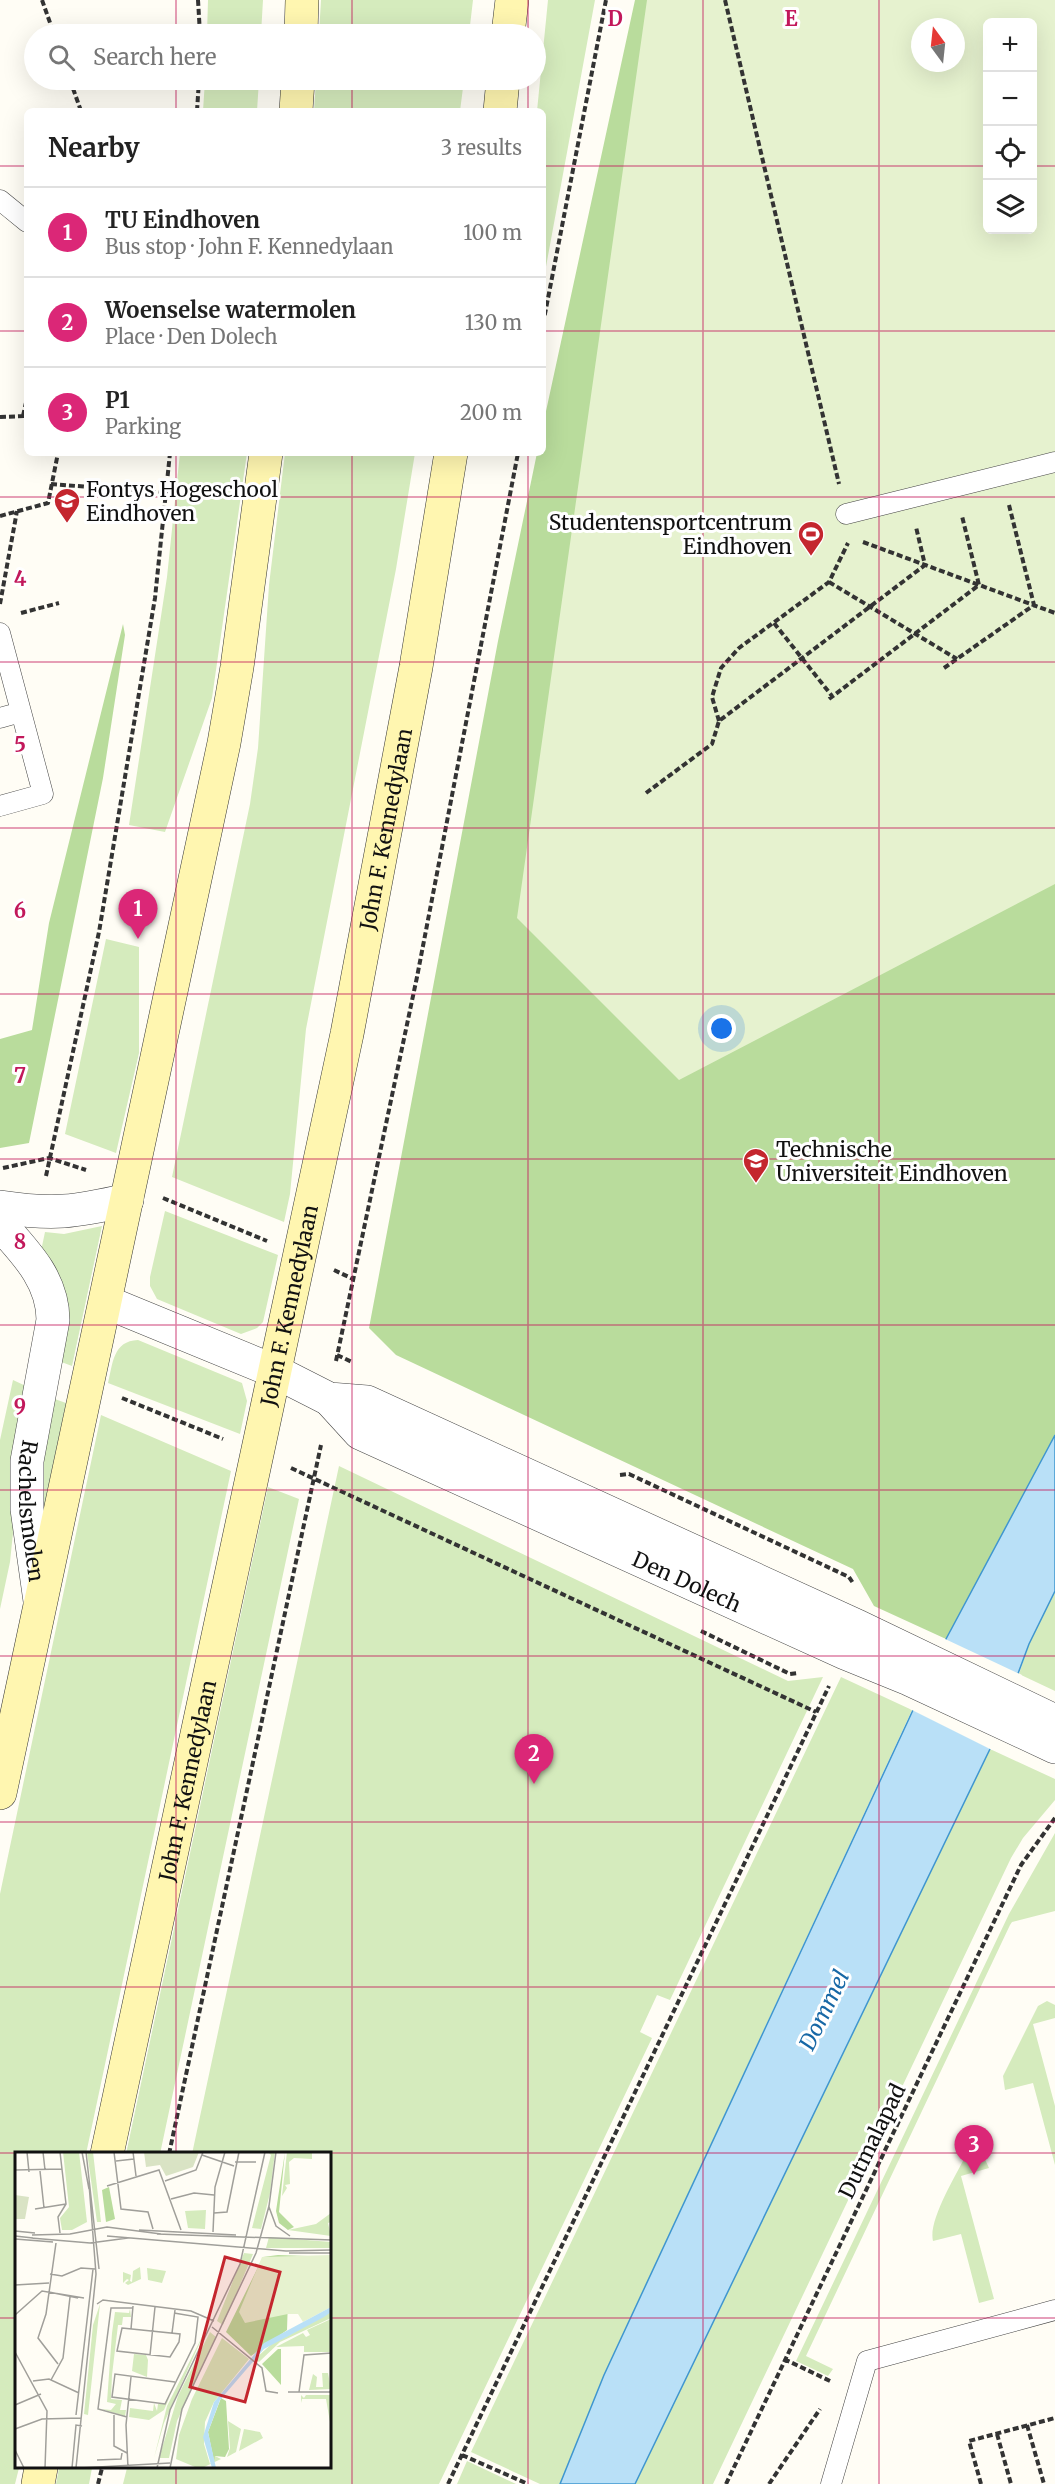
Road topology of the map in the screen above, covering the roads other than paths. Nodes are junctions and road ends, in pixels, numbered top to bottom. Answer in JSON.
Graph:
{"nodes":[{"id":1,"x":302,"y":0,"type":"edge"},
{"id":2,"x":512,"y":0,"type":"edge"},
{"id":3,"x":301,"y":24,"type":"edge"},
{"id":4,"x":509,"y":24,"type":"edge"},
{"id":5,"x":297,"y":90,"type":"edge"},
{"id":6,"x":502,"y":90,"type":"edge"},
{"id":7,"x":296,"y":108,"type":"edge"},
{"id":8,"x":500,"y":108,"type":"edge"},
{"id":9,"x":0,"y":200,"type":"edge"},
{"id":10,"x":24,"y":220,"type":"edge"},
{"id":11,"x":266,"y":456,"type":"edge"},
{"id":12,"x":451,"y":456,"type":"edge"},
{"id":13,"x":1055,"y":462,"type":"edge"},
{"id":14,"x":846,"y":514,"type":"road end"},
{"id":15,"x":0,"y":633,"type":"edge"},
{"id":16,"x":21,"y":712,"type":"junction"},
{"id":17,"x":0,"y":718,"type":"edge"},
{"id":18,"x":0,"y":806,"type":"edge"},
{"id":19,"x":129,"y":1192,"type":"junction"},
{"id":20,"x":0,"y":1207,"type":"edge"},
{"id":21,"x":0,"y":1224,"type":"edge"},
{"id":22,"x":106,"y":1302,"type":"junction"},
{"id":23,"x":274,"y":1371,"type":"junction"},
{"id":24,"x":40,"y":1602,"type":"junction"},
{"id":25,"x":1039,"y":1722,"type":"edge"},
{"id":26,"x":1055,"y":1747,"type":"edge"},
{"id":27,"x":0,"y":1793,"type":"edge"},
{"id":28,"x":107,"y":2152,"type":"edge"},
{"id":29,"x":1055,"y":2310,"type":"edge"},
{"id":30,"x":41,"y":2469,"type":"edge"},
{"id":31,"x":38,"y":2484,"type":"edge"},
{"id":32,"x":831,"y":2484,"type":"edge"}],
"edges":[{"from":1,"to":3,"type":"main road"},
{"from":2,"to":4,"type":"main road"},
{"from":5,"to":7,"type":"main road"},
{"from":6,"to":8,"type":"main road"},
{"from":9,"to":10,"type":"lane"},
{"from":11,"to":19,"type":"main road"},
{"from":12,"to":23,"type":"main road","name":"John F. Kennedylaan"},
{"from":13,"to":14,"type":"lane"},
{"from":15,"to":16,"type":"lane"},
{"from":16,"to":17,"type":"lane"},
{"from":16,"to":18,"type":"lane"},
{"from":19,"to":20,"type":"street"},
{"from":19,"to":22,"type":"main road"},
{"from":21,"to":24,"type":"street","name":"Rachelsmolen"},
{"from":22,"to":23,"type":"street"},
{"from":22,"to":24,"type":"main road"},
{"from":23,"to":25,"type":"street","name":"Den Dolech"},
{"from":23,"to":28,"type":"main road","name":"John F. Kennedylaan"},
{"from":24,"to":27,"type":"main road"},
{"from":25,"to":26,"type":"street","name":"Den Dolech"},
{"from":29,"to":32,"type":"lane"},
{"from":30,"to":31,"type":"main road"}]}
